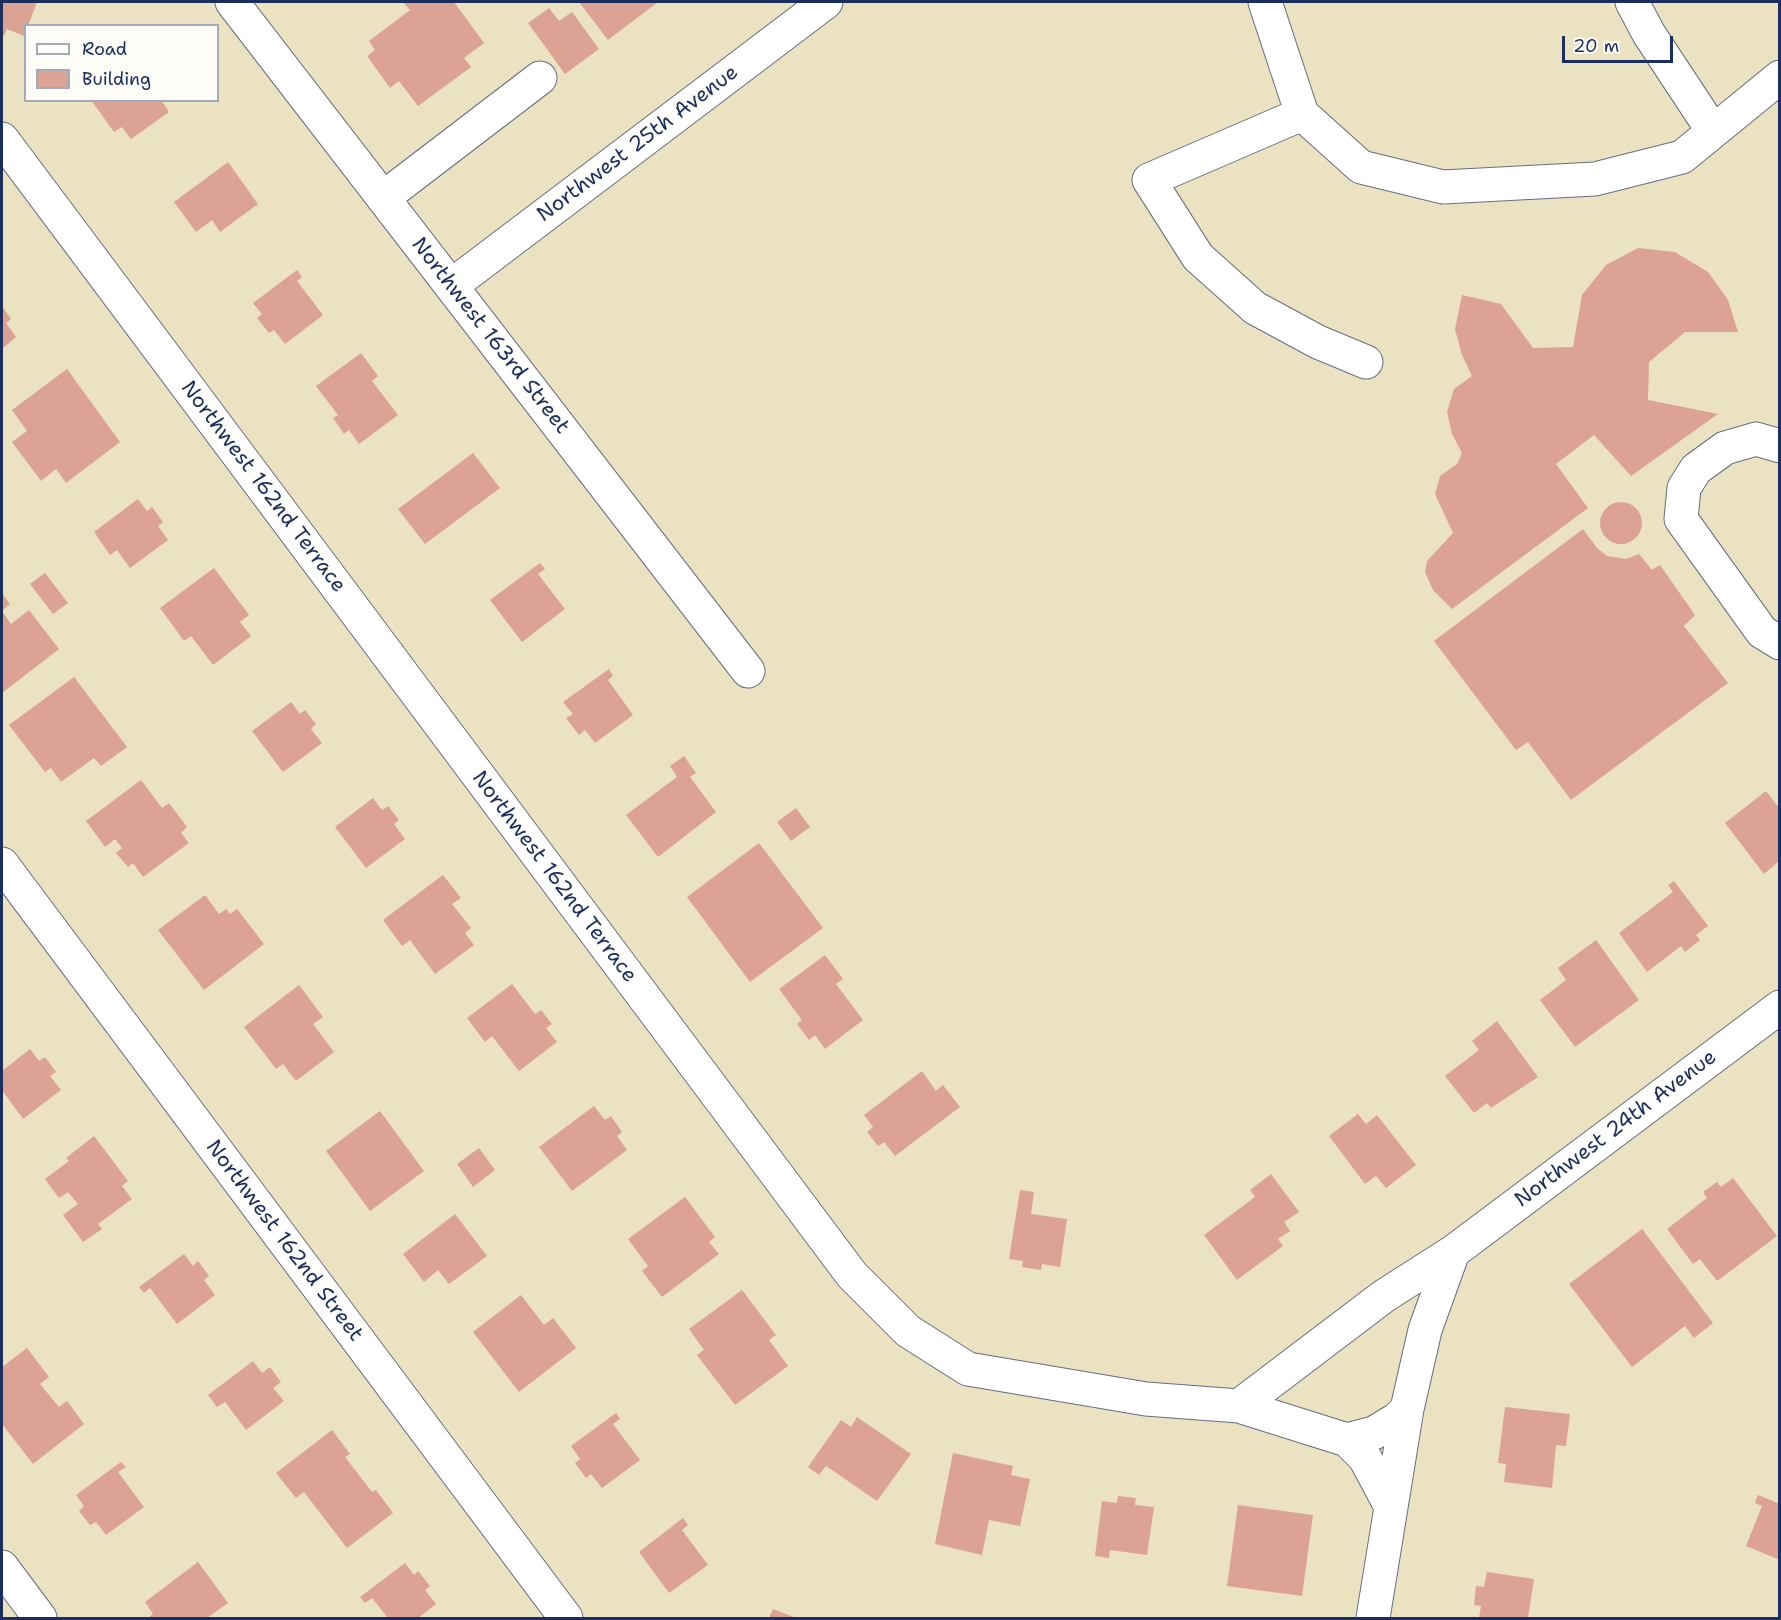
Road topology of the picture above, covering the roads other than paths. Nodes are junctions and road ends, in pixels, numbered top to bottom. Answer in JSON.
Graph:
{"nodes":[{"id":1,"x":232,"y":2,"type":"edge"},
{"id":2,"x":1264,"y":2,"type":"edge"},
{"id":3,"x":1632,"y":2,"type":"edge"},
{"id":4,"x":804,"y":7,"type":"edge"},
{"id":5,"x":1779,"y":77,"type":"edge"},
{"id":6,"x":540,"y":78,"type":"dead end"},
{"id":7,"x":1302,"y":114,"type":"junction"},
{"id":8,"x":1713,"y":131,"type":"junction"},
{"id":9,"x":2,"y":138,"type":"edge"},
{"id":10,"x":383,"y":198,"type":"junction"},
{"id":11,"x":451,"y":286,"type":"junction"},
{"id":12,"x":1366,"y":362,"type":"dead end"},
{"id":13,"x":1779,"y":446,"type":"edge"},
{"id":14,"x":1779,"y":643,"type":"edge"},
{"id":15,"x":748,"y":671,"type":"dead end"},
{"id":16,"x":2,"y":864,"type":"edge"},
{"id":17,"x":1779,"y":1007,"type":"edge"},
{"id":18,"x":1453,"y":1252,"type":"junction"},
{"id":19,"x":1384,"y":1296,"type":"junction"},
{"id":20,"x":1425,"y":1330,"type":"junction"},
{"id":21,"x":1294,"y":1366,"type":"junction"},
{"id":22,"x":1239,"y":1406,"type":"junction"},
{"id":23,"x":1407,"y":1409,"type":"junction"},
{"id":24,"x":1308,"y":1428,"type":"junction"},
{"id":25,"x":1347,"y":1440,"type":"junction"},
{"id":26,"x":1390,"y":1505,"type":"junction"},
{"id":27,"x":2,"y":1567,"type":"edge"},
{"id":28,"x":40,"y":1618,"type":"edge"},
{"id":29,"x":566,"y":1618,"type":"edge"},
{"id":30,"x":1373,"y":1618,"type":"edge"}],
"edges":[{"from":1,"to":10,"type":"street","name":"Northwest 163rd Street"},
{"from":2,"to":7,"type":"street"},
{"from":3,"to":8,"type":"street"},
{"from":4,"to":11,"type":"street","name":"Northwest 25th Avenue"},
{"from":5,"to":8,"type":"street"},
{"from":6,"to":10,"type":"street"},
{"from":7,"to":8,"type":"street"},
{"from":7,"to":12,"type":"street"},
{"from":9,"to":22,"type":"street","name":"Northwest 162nd Terrace"},
{"from":10,"to":11,"type":"street","name":"Northwest 163rd Street"},
{"from":11,"to":15,"type":"street","name":"Northwest 163rd Street"},
{"from":13,"to":14,"type":"street"},
{"from":16,"to":29,"type":"street","name":"Northwest 162nd Street"},
{"from":17,"to":18,"type":"street","name":"Northwest 24th Avenue"},
{"from":18,"to":19,"type":"street"},
{"from":18,"to":20,"type":"street"},
{"from":19,"to":20,"type":"street"},
{"from":19,"to":21,"type":"street"},
{"from":20,"to":23,"type":"street"},
{"from":21,"to":22,"type":"street"},
{"from":21,"to":24,"type":"street"},
{"from":22,"to":24,"type":"street","name":"Northwest 162nd Terrace"},
{"from":23,"to":25,"type":"street"},
{"from":23,"to":26,"type":"street"},
{"from":24,"to":25,"type":"street","name":"Northwest 162nd Terrace"},
{"from":25,"to":26,"type":"street"},
{"from":26,"to":30,"type":"street"},
{"from":27,"to":28,"type":"street"}]}
